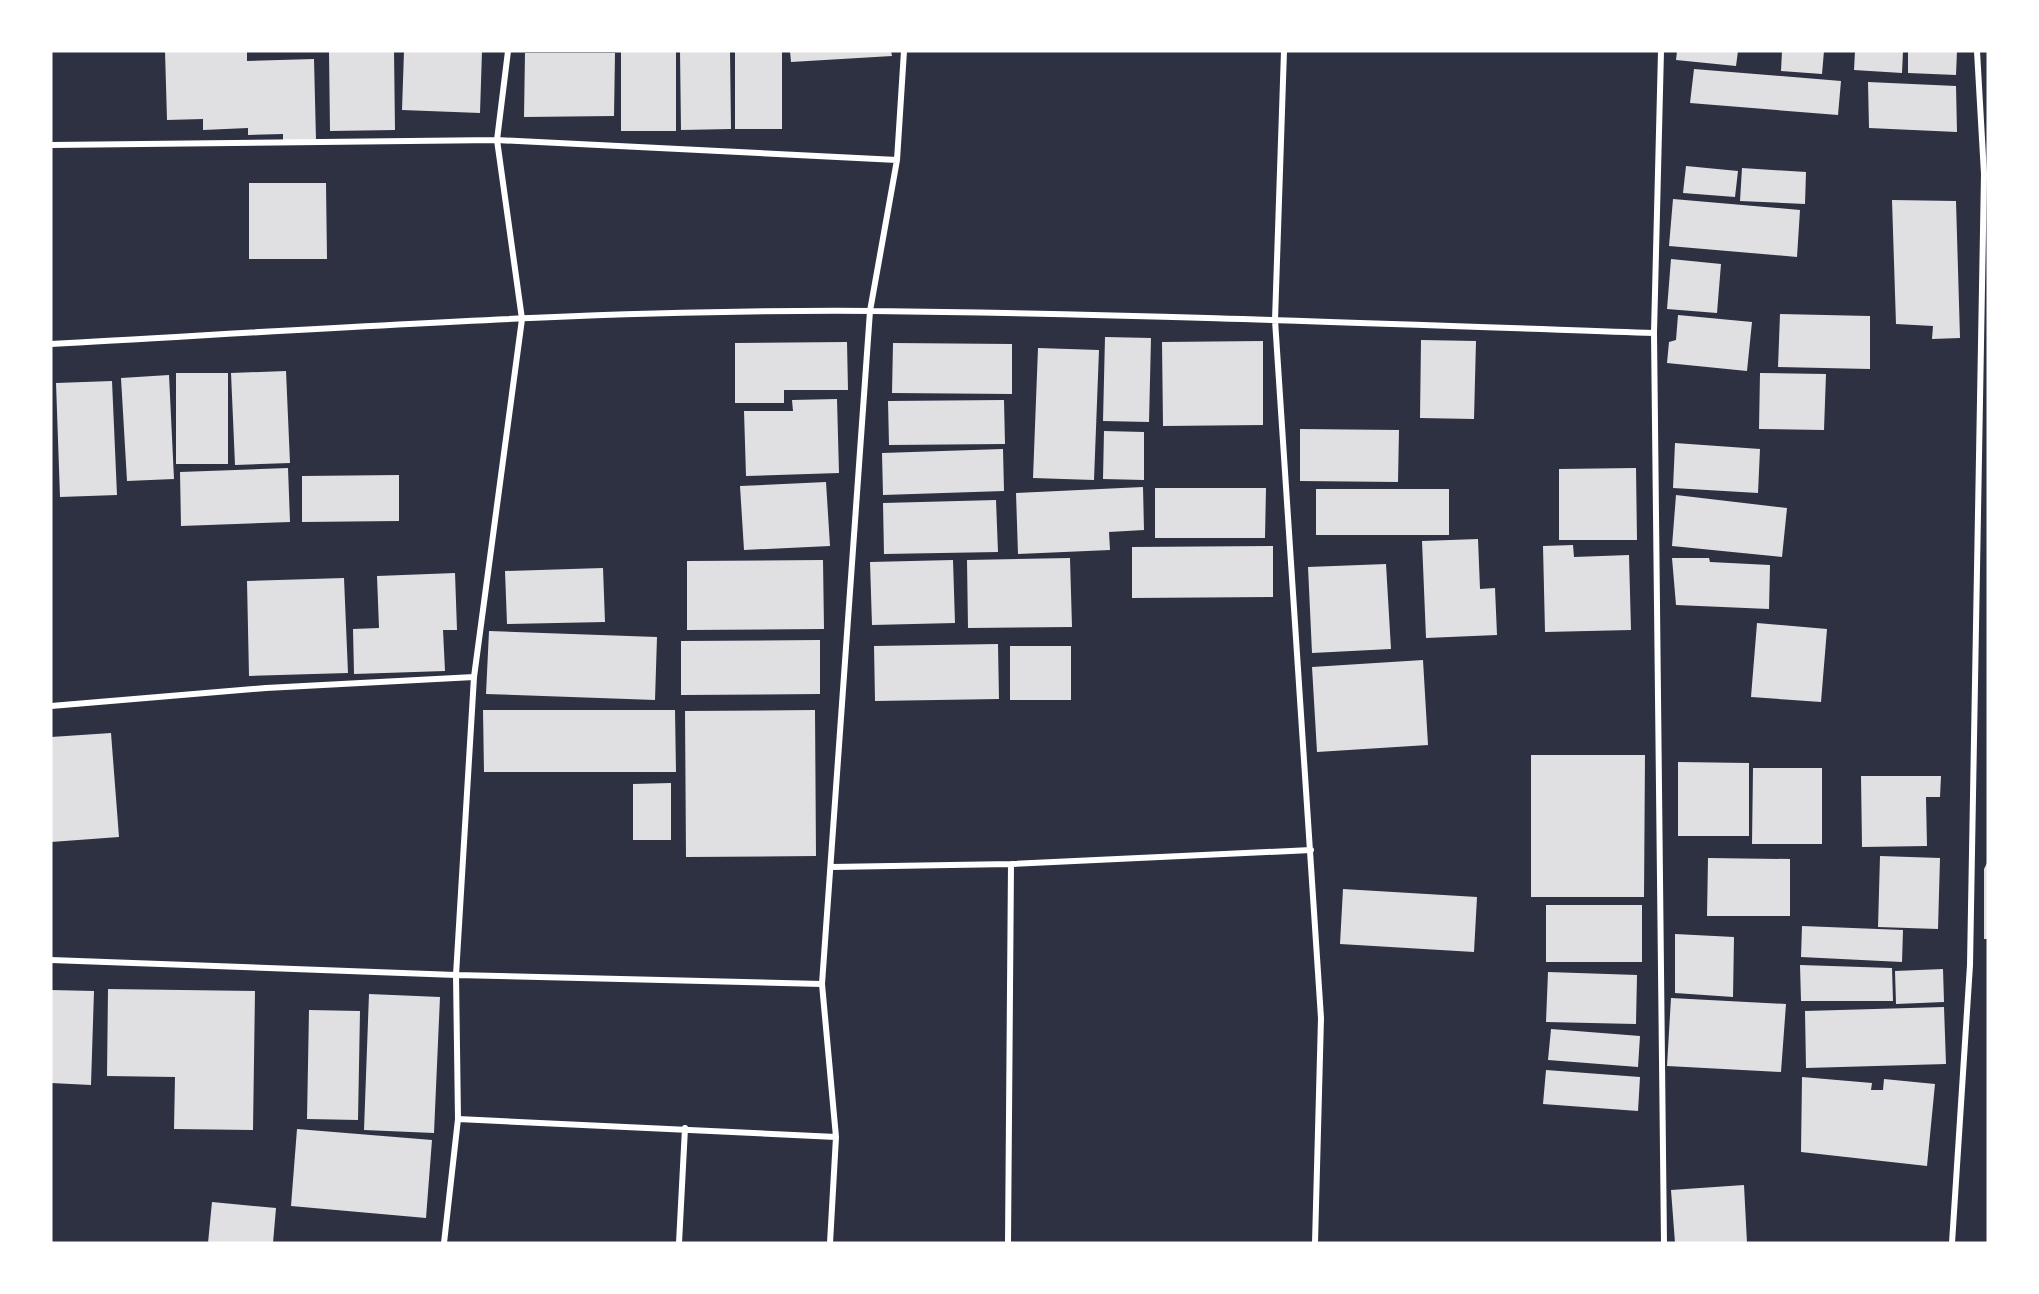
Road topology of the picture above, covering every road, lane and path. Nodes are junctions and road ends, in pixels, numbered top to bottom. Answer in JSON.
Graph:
{"nodes":[{"id":1,"x":508,"y":51,"type":"edge"},
{"id":2,"x":904,"y":51,"type":"edge"},
{"id":3,"x":1284,"y":51,"type":"edge"},
{"id":4,"x":1661,"y":51,"type":"edge"},
{"id":5,"x":1977,"y":51,"type":"edge"},
{"id":6,"x":497,"y":140,"type":"junction"},
{"id":7,"x":51,"y":145,"type":"edge"},
{"id":8,"x":897,"y":159,"type":"junction"},
{"id":9,"x":870,"y":311,"type":"junction"},
{"id":10,"x":522,"y":319,"type":"junction"},
{"id":11,"x":1275,"y":320,"type":"junction"},
{"id":12,"x":1654,"y":333,"type":"junction"},
{"id":13,"x":51,"y":344,"type":"edge"},
{"id":14,"x":474,"y":677,"type":"junction"},
{"id":15,"x":51,"y":706,"type":"edge"},
{"id":16,"x":1311,"y":850,"type":"junction"},
{"id":17,"x":1011,"y":864,"type":"junction"},
{"id":18,"x":831,"y":867,"type":"junction"},
{"id":19,"x":51,"y":960,"type":"edge"},
{"id":20,"x":456,"y":975,"type":"junction"},
{"id":21,"x":822,"y":984,"type":"junction"},
{"id":22,"x":459,"y":1119,"type":"junction"},
{"id":23,"x":685,"y":1128,"type":"junction"},
{"id":24,"x":836,"y":1137,"type":"junction"},
{"id":25,"x":444,"y":1243,"type":"edge"},
{"id":26,"x":679,"y":1243,"type":"edge"},
{"id":27,"x":830,"y":1243,"type":"edge"},
{"id":28,"x":1008,"y":1243,"type":"edge"},
{"id":29,"x":1315,"y":1243,"type":"edge"},
{"id":30,"x":1664,"y":1243,"type":"edge"},
{"id":31,"x":1952,"y":1243,"type":"edge"}],
"edges":[{"from":1,"to":6,"type":"street"},
{"from":2,"to":8,"type":"street"},
{"from":3,"to":11,"type":"street"},
{"from":4,"to":12,"type":"street"},
{"from":5,"to":31,"type":"street"},
{"from":6,"to":7,"type":"street"},
{"from":6,"to":8,"type":"street"},
{"from":6,"to":10,"type":"street"},
{"from":8,"to":9,"type":"street"},
{"from":9,"to":10,"type":"street"},
{"from":9,"to":11,"type":"street"},
{"from":9,"to":18,"type":"street"},
{"from":10,"to":13,"type":"street"},
{"from":10,"to":14,"type":"street"},
{"from":11,"to":12,"type":"street"},
{"from":11,"to":16,"type":"street"},
{"from":12,"to":30,"type":"street"},
{"from":14,"to":15,"type":"street"},
{"from":14,"to":20,"type":"street"},
{"from":16,"to":17,"type":"street"},
{"from":16,"to":29,"type":"street"},
{"from":17,"to":18,"type":"street"},
{"from":17,"to":28,"type":"street"},
{"from":18,"to":21,"type":"street"},
{"from":19,"to":20,"type":"street"},
{"from":20,"to":21,"type":"street"},
{"from":20,"to":22,"type":"street"},
{"from":21,"to":24,"type":"street"},
{"from":22,"to":23,"type":"street"},
{"from":22,"to":25,"type":"street"},
{"from":23,"to":24,"type":"street"},
{"from":23,"to":26,"type":"street"},
{"from":24,"to":27,"type":"street"}]}
